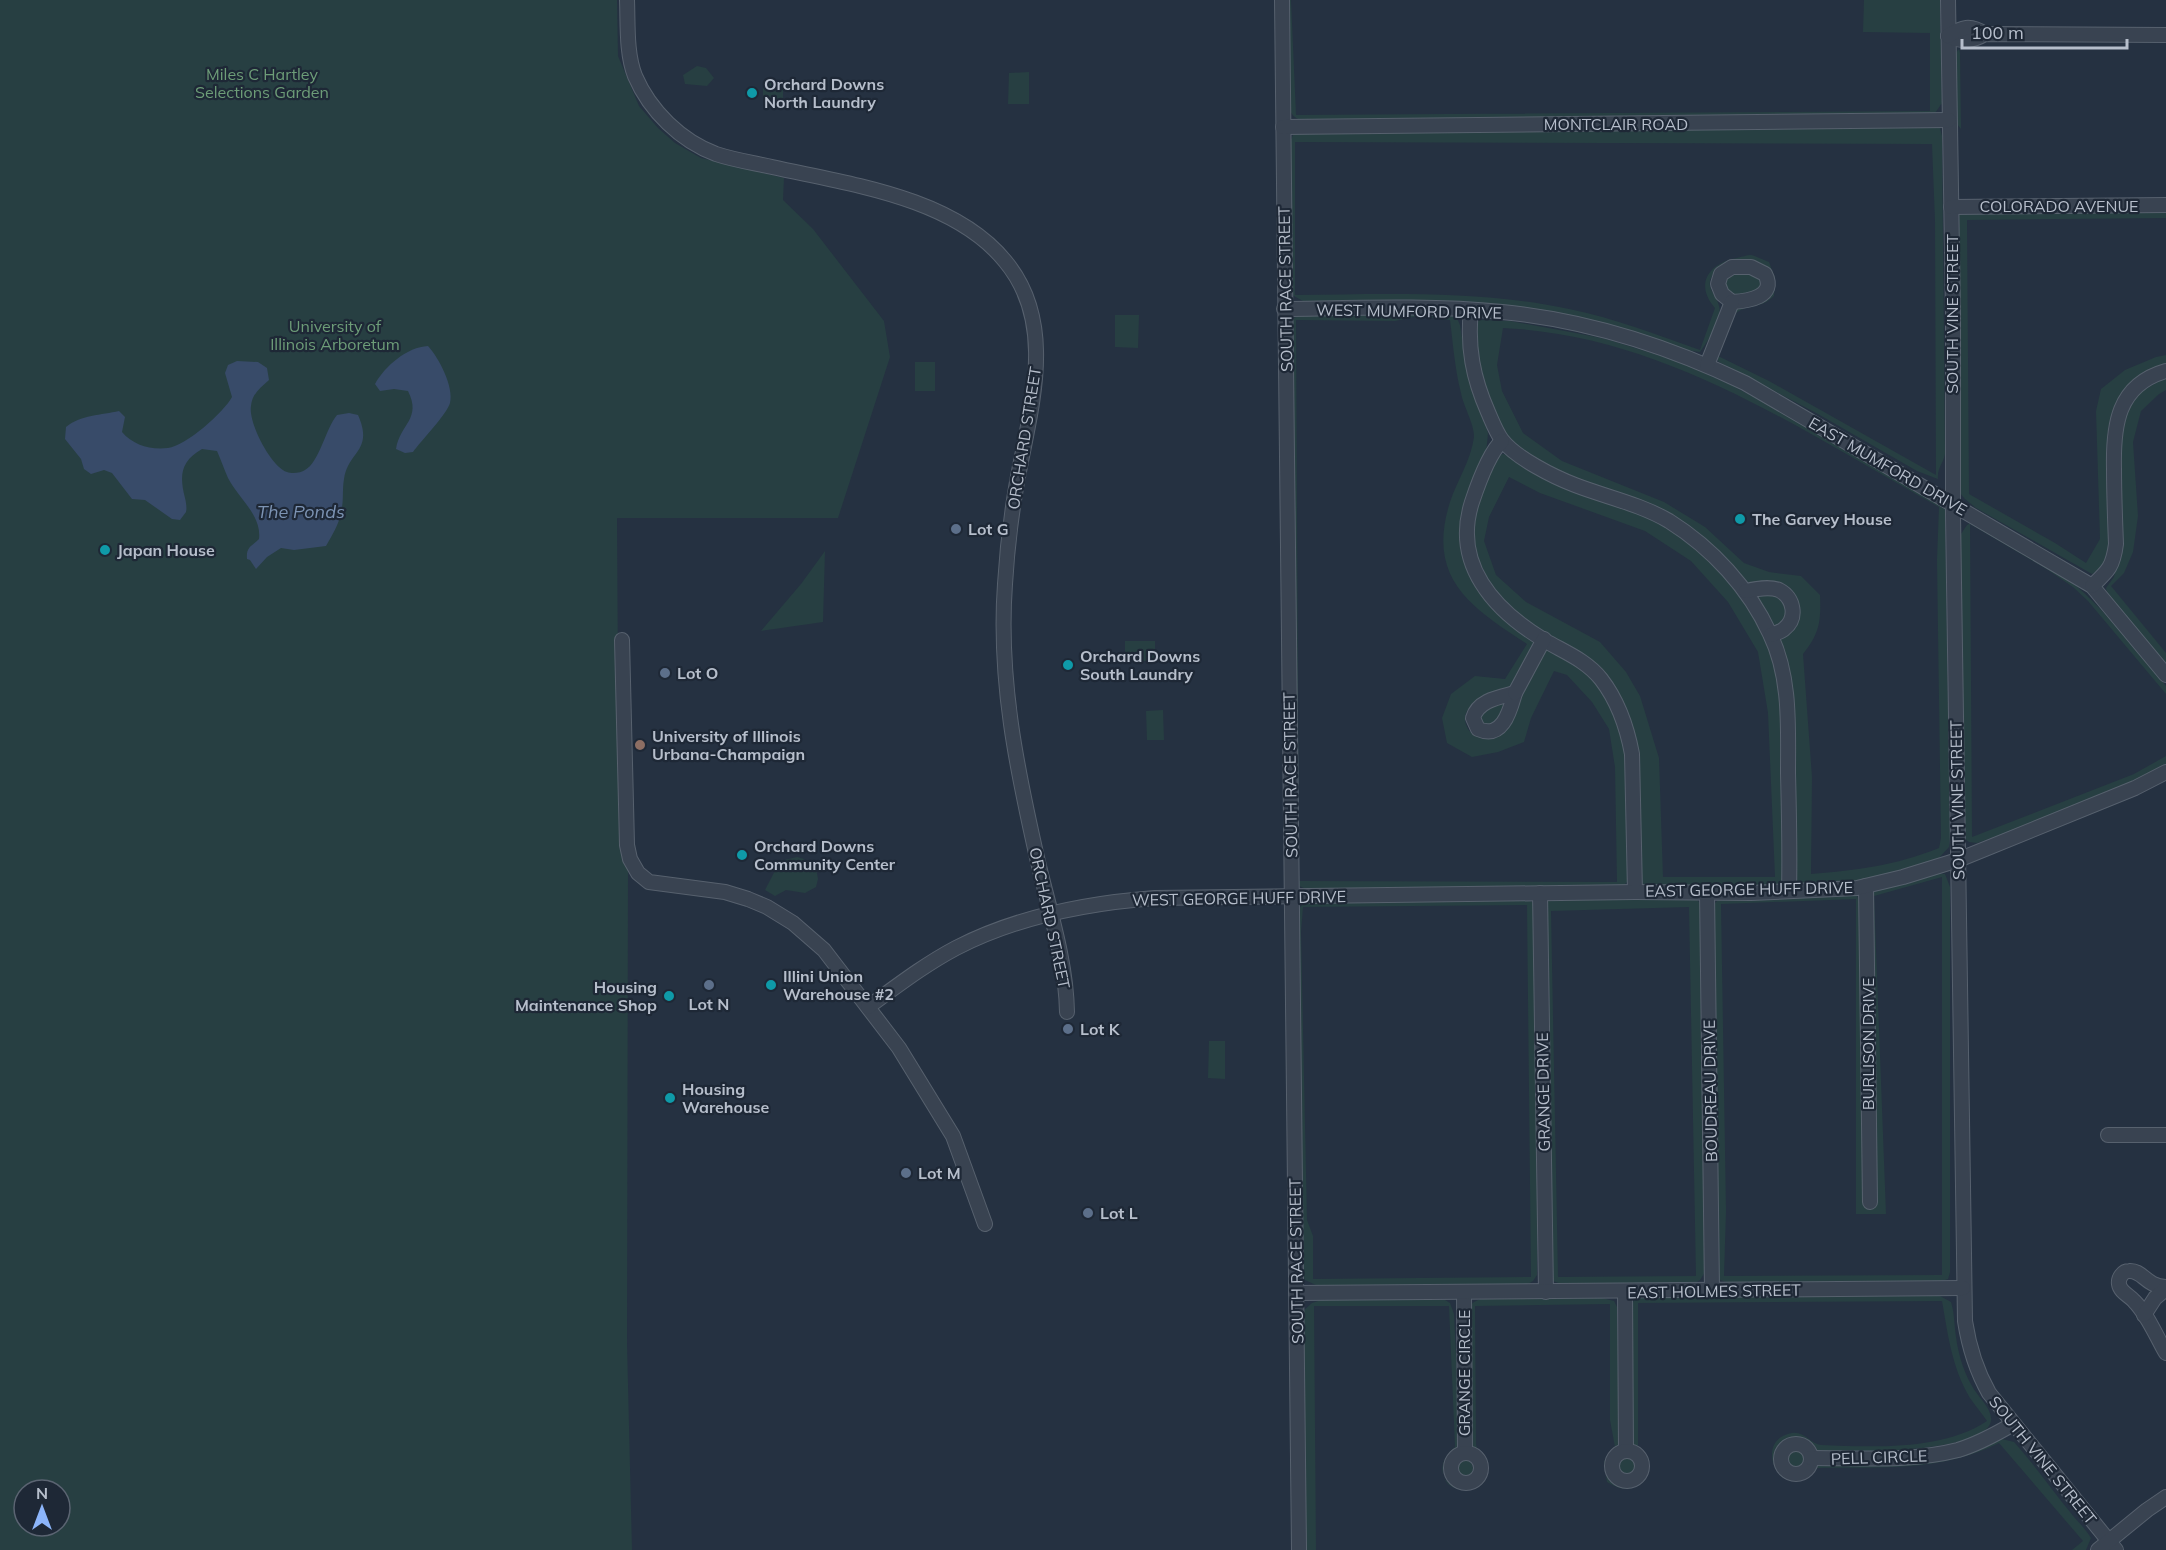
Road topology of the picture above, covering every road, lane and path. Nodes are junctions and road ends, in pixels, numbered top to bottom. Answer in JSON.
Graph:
{"nodes":[{"id":1,"x":627,"y":0,"type":"edge"},
{"id":2,"x":1282,"y":0,"type":"edge"},
{"id":3,"x":1948,"y":0,"type":"edge"},
{"id":4,"x":2166,"y":35,"type":"edge"},
{"id":5,"x":1948,"y":36,"type":"junction"},
{"id":6,"x":1949,"y":120,"type":"junction"},
{"id":7,"x":1283,"y":127,"type":"junction"},
{"id":8,"x":2166,"y":205,"type":"edge"},
{"id":9,"x":1951,"y":207,"type":"junction"},
{"id":10,"x":1732,"y":302,"type":"dead end"},
{"id":11,"x":1284,"y":309,"type":"junction"},
{"id":12,"x":1471,"y":310,"type":"junction"},
{"id":13,"x":1569,"y":323,"type":"joint"},
{"id":14,"x":1707,"y":365,"type":"junction"},
{"id":15,"x":2166,"y":371,"type":"edge"},
{"id":16,"x":1502,"y":441,"type":"junction"},
{"id":17,"x":1953,"y":503,"type":"junction"},
{"id":18,"x":2092,"y":586,"type":"junction"},
{"id":19,"x":1746,"y":591,"type":"junction"},
{"id":20,"x":1771,"y":635,"type":"junction"},
{"id":21,"x":622,"y":639,"type":"dead end"},
{"id":22,"x":1544,"y":639,"type":"junction"},
{"id":23,"x":2166,"y":675,"type":"edge"},
{"id":24,"x":1515,"y":693,"type":"dead end"},
{"id":25,"x":2166,"y":772,"type":"edge"},
{"id":26,"x":1958,"y":860,"type":"junction"},
{"id":27,"x":1866,"y":886,"type":"junction"},
{"id":28,"x":1789,"y":891,"type":"junction"},
{"id":29,"x":1635,"y":892,"type":"junction"},
{"id":30,"x":1707,"y":892,"type":"junction"},
{"id":31,"x":1540,"y":893,"type":"junction"},
{"id":32,"x":1292,"y":897,"type":"junction"},
{"id":33,"x":1052,"y":914,"type":"junction"},
{"id":34,"x":868,"y":1007,"type":"junction"},
{"id":35,"x":1067,"y":1012,"type":"dead end"},
{"id":36,"x":2108,"y":1136,"type":"dead end"},
{"id":37,"x":2166,"y":1136,"type":"edge"},
{"id":38,"x":1870,"y":1202,"type":"dead end"},
{"id":39,"x":985,"y":1224,"type":"dead end"},
{"id":40,"x":1963,"y":1288,"type":"junction"},
{"id":41,"x":2166,"y":1288,"type":"edge"},
{"id":42,"x":1712,"y":1290,"type":"junction"},
{"id":43,"x":1464,"y":1292,"type":"junction"},
{"id":44,"x":1546,"y":1292,"type":"junction"},
{"id":45,"x":1625,"y":1292,"type":"junction"},
{"id":46,"x":1296,"y":1293,"type":"junction"},
{"id":47,"x":2144,"y":1315,"type":"junction"},
{"id":48,"x":2166,"y":1353,"type":"edge"},
{"id":49,"x":2013,"y":1424,"type":"junction"},
{"id":50,"x":1626,"y":1451,"type":"dead end"},
{"id":51,"x":1465,"y":1453,"type":"dead end"},
{"id":52,"x":1811,"y":1458,"type":"dead end"},
{"id":53,"x":2166,"y":1497,"type":"edge"},
{"id":54,"x":2108,"y":1547,"type":"edge"},
{"id":55,"x":1299,"y":1550,"type":"edge"}],
"edges":[{"from":1,"to":33,"type":"street","name":"ORCHARD STREET"},
{"from":2,"to":7,"type":"street","name":"SOUTH RACE STREET"},
{"from":3,"to":5,"type":"street","name":"SOUTH VINE STREET"},
{"from":4,"to":5,"type":"street"},
{"from":5,"to":6,"type":"street","name":"SOUTH VINE STREET"},
{"from":6,"to":7,"type":"street","name":"MONTCLAIR ROAD"},
{"from":6,"to":9,"type":"street","name":"SOUTH VINE STREET"},
{"from":7,"to":11,"type":"street","name":"SOUTH RACE STREET"},
{"from":8,"to":9,"type":"street","name":"COLORADO AVENUE"},
{"from":9,"to":17,"type":"street","name":"SOUTH VINE STREET"},
{"from":10,"to":14,"type":"street"},
{"from":11,"to":12,"type":"street","name":"WEST MUMFORD DRIVE"},
{"from":11,"to":32,"type":"street","name":"SOUTH RACE STREET"},
{"from":12,"to":13,"type":"street","name":"WEST MUMFORD DRIVE"},
{"from":12,"to":16,"type":"street"},
{"from":13,"to":14,"type":"street","name":"EAST MUMFORD DRIVE"},
{"from":14,"to":17,"type":"street","name":"EAST MUMFORD DRIVE"},
{"from":15,"to":18,"type":"street"},
{"from":16,"to":19,"type":"street"},
{"from":16,"to":22,"type":"street"},
{"from":17,"to":18,"type":"street","name":"EAST MUMFORD DRIVE"},
{"from":17,"to":26,"type":"street","name":"SOUTH VINE STREET"},
{"from":18,"to":23,"type":"street","name":"EAST MUMFORD DRIVE"},
{"from":19,"to":20,"type":"street"},
{"from":19,"to":20,"type":"street"},
{"from":20,"to":28,"type":"street"},
{"from":21,"to":34,"type":"street"},
{"from":22,"to":24,"type":"street"},
{"from":22,"to":29,"type":"street"},
{"from":25,"to":26,"type":"street","name":"EAST GEORGE HUFF DRIVE"},
{"from":26,"to":27,"type":"street","name":"EAST GEORGE HUFF DRIVE"},
{"from":26,"to":40,"type":"street","name":"SOUTH VINE STREET"},
{"from":27,"to":28,"type":"street","name":"EAST GEORGE HUFF DRIVE"},
{"from":27,"to":38,"type":"street","name":"BURLISON DRIVE"},
{"from":28,"to":30,"type":"street","name":"EAST GEORGE HUFF DRIVE"},
{"from":29,"to":30,"type":"street","name":"EAST GEORGE HUFF DRIVE"},
{"from":29,"to":31,"type":"street","name":"WEST GEORGE HUFF DRIVE"},
{"from":30,"to":42,"type":"street","name":"BOUDREAU DRIVE"},
{"from":31,"to":32,"type":"street","name":"WEST GEORGE HUFF DRIVE"},
{"from":31,"to":44,"type":"street","name":"GRANGE DRIVE"},
{"from":32,"to":33,"type":"street","name":"WEST GEORGE HUFF DRIVE"},
{"from":32,"to":46,"type":"street","name":"SOUTH RACE STREET"},
{"from":33,"to":34,"type":"street","name":"WEST GEORGE HUFF DRIVE"},
{"from":33,"to":35,"type":"street","name":"ORCHARD STREET"},
{"from":34,"to":39,"type":"street"},
{"from":36,"to":37,"type":"street"},
{"from":40,"to":42,"type":"street","name":"EAST HOLMES STREET"},
{"from":40,"to":49,"type":"street","name":"SOUTH VINE STREET"},
{"from":41,"to":47,"type":"street"},
{"from":41,"to":47,"type":"street"},
{"from":42,"to":45,"type":"street","name":"EAST HOLMES STREET"},
{"from":43,"to":44,"type":"street","name":"EAST HOLMES STREET"},
{"from":43,"to":46,"type":"street","name":"EAST HOLMES STREET"},
{"from":43,"to":51,"type":"street","name":"GRANGE CIRCLE"},
{"from":44,"to":45,"type":"street","name":"EAST HOLMES STREET"},
{"from":45,"to":50,"type":"street"},
{"from":46,"to":55,"type":"street","name":"SOUTH RACE STREET"},
{"from":47,"to":48,"type":"street"},
{"from":49,"to":52,"type":"street","name":"PELL CIRCLE"},
{"from":49,"to":54,"type":"street","name":"SOUTH VINE STREET"},
{"from":53,"to":54,"type":"street"}]}
